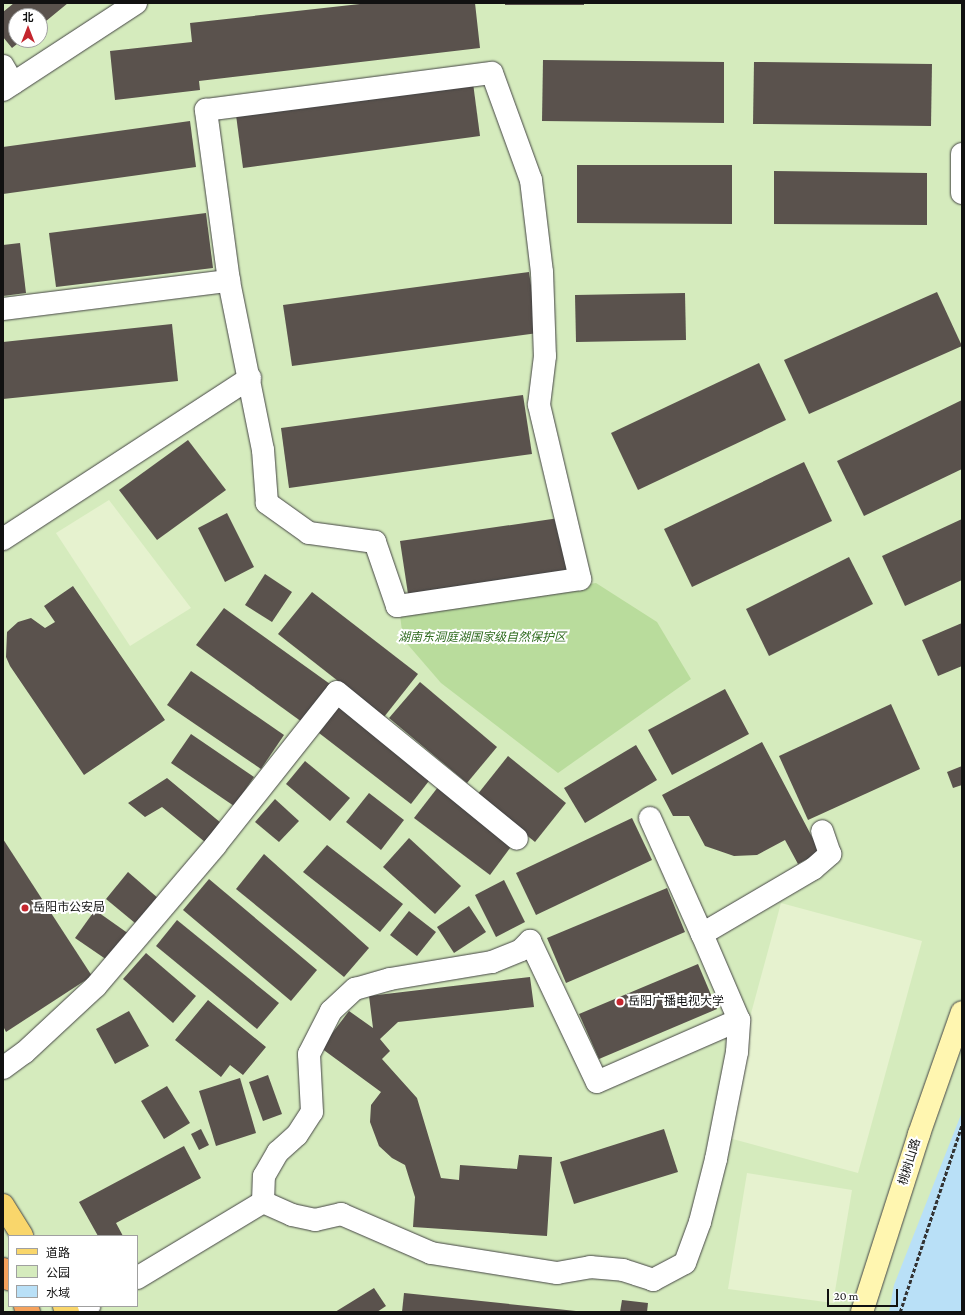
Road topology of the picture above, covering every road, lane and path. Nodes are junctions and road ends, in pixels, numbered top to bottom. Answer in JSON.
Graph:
{"nodes":[{"id":1,"x":136,"y":3,"type":"edge"},
{"id":2,"x":6,"y":80,"type":"edge"},
{"id":3,"x":962,"y":154,"type":"edge"},
{"id":4,"x":962,"y":194,"type":"edge"},
{"id":5,"x":229,"y":281,"type":"junction"},
{"id":6,"x":3,"y":309,"type":"edge"},
{"id":7,"x":250,"y":378,"type":"junction"},
{"id":8,"x":3,"y":539,"type":"edge"},
{"id":9,"x":650,"y":818,"type":"dead end"},
{"id":10,"x":822,"y":831,"type":"dead end"},
{"id":11,"x":518,"y":839,"type":"dead end"},
{"id":12,"x":702,"y":934,"type":"junction"},
{"id":13,"x":962,"y":1012,"type":"edge"},
{"id":14,"x":739,"y":1020,"type":"junction"},
{"id":15,"x":3,"y":1068,"type":"edge"},
{"id":16,"x":962,"y":1125,"type":"edge"},
{"id":17,"x":263,"y":1202,"type":"junction"},
{"id":18,"x":3,"y":1206,"type":"edge"},
{"id":19,"x":21,"y":1235,"type":"edge"},
{"id":20,"x":138,"y":1277,"type":"edge"},
{"id":21,"x":862,"y":1312,"type":"edge"},
{"id":22,"x":900,"y":1312,"type":"edge"}],
"edges":[{"from":1,"to":2,"type":"street"},
{"from":3,"to":4,"type":"street"},
{"from":5,"to":6,"type":"street"},
{"from":5,"to":7,"type":"street"},
{"from":5,"to":7,"type":"street"},
{"from":7,"to":8,"type":"street"},
{"from":9,"to":12,"type":"street"},
{"from":10,"to":12,"type":"street"},
{"from":11,"to":15,"type":"street"},
{"from":12,"to":14,"type":"street"},
{"from":13,"to":21,"type":"street","name":"桃树山路"},
{"from":14,"to":17,"type":"street"},
{"from":14,"to":17,"type":"street"},
{"from":16,"to":22,"type":"path"},
{"from":17,"to":20,"type":"street"},
{"from":18,"to":19,"type":"main road"}]}
